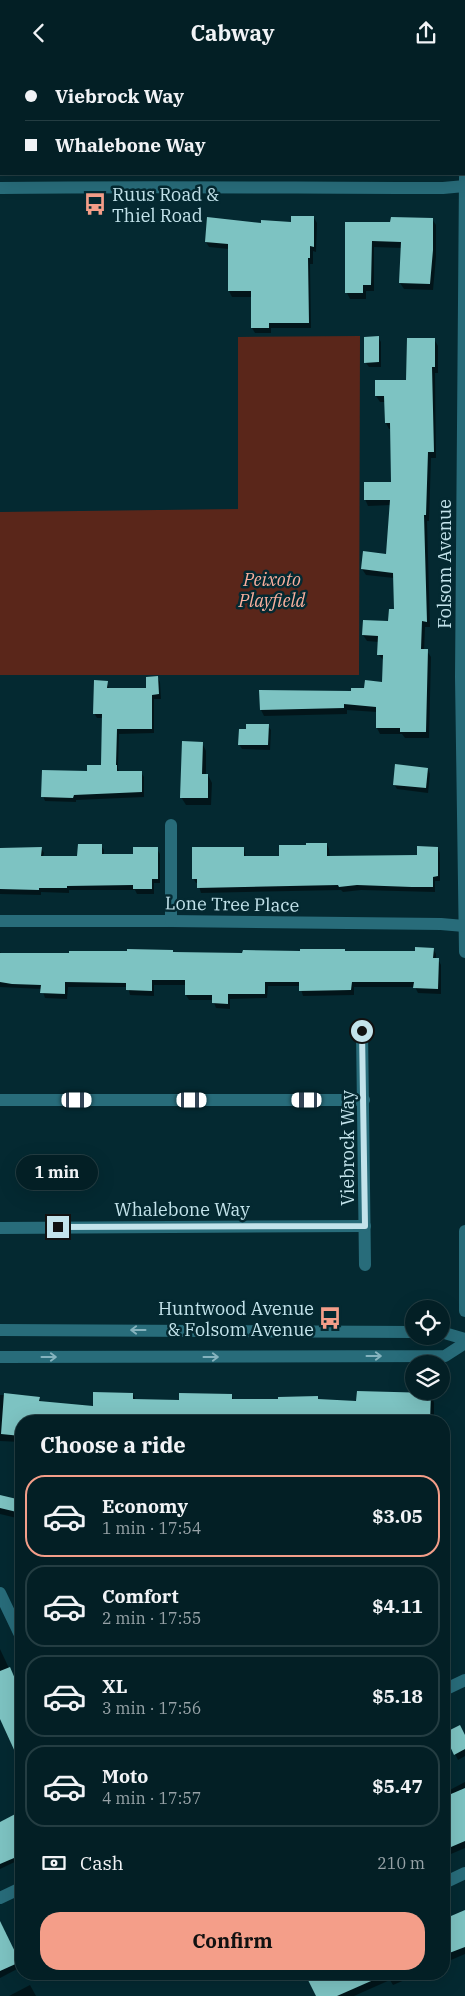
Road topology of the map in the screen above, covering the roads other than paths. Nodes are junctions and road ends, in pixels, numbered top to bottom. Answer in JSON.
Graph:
{"nodes":[{"id":1,"x":127,"y":180,"type":"edge"},
{"id":2,"x":465,"y":183,"type":"edge"},
{"id":3,"x":0,"y":187,"type":"edge"},
{"id":4,"x":463,"y":677,"type":"edge"},
{"id":5,"x":171,"y":825,"type":"dead end"},
{"id":6,"x":0,"y":921,"type":"edge"},
{"id":7,"x":171,"y":921,"type":"junction"},
{"id":8,"x":464,"y":926,"type":"junction"},
{"id":9,"x":465,"y":952,"type":"edge"},
{"id":10,"x":362,"y":1031,"type":"dead end"},
{"id":11,"x":0,"y":1100,"type":"edge"},
{"id":12,"x":364,"y":1100,"type":"junction"},
{"id":13,"x":365,"y":1226,"type":"junction"},
{"id":14,"x":0,"y":1228,"type":"edge"},
{"id":15,"x":465,"y":1231,"type":"edge"},
{"id":16,"x":365,"y":1265,"type":"dead end"},
{"id":17,"x":465,"y":1311,"type":"edge"},
{"id":18,"x":0,"y":1329,"type":"edge"},
{"id":19,"x":405,"y":1332,"type":"edge"},
{"id":20,"x":450,"y":1335,"type":"edge"},
{"id":21,"x":465,"y":1339,"type":"edge"},
{"id":22,"x":465,"y":1343,"type":"edge"},
{"id":23,"x":0,"y":1357,"type":"edge"},
{"id":24,"x":0,"y":1593,"type":"edge"},
{"id":25,"x":15,"y":1624,"type":"edge"},
{"id":26,"x":465,"y":1680,"type":"edge"},
{"id":27,"x":450,"y":1687,"type":"edge"},
{"id":28,"x":465,"y":1873,"type":"edge"},
{"id":29,"x":450,"y":1880,"type":"edge"},
{"id":30,"x":15,"y":1891,"type":"edge"},
{"id":31,"x":0,"y":1898,"type":"edge"}],
"edges":[{"from":1,"to":2,"type":"street"},
{"from":1,"to":3,"type":"street"},
{"from":2,"to":4,"type":"street","name":"Folsom Avenue"},
{"from":4,"to":8,"type":"street","name":"Folsom Avenue"},
{"from":5,"to":7,"type":"street"},
{"from":6,"to":7,"type":"street","name":"Lone Tree Place"},
{"from":7,"to":8,"type":"street","name":"Lone Tree Place"},
{"from":8,"to":9,"type":"street","name":"Folsom Avenue"},
{"from":10,"to":12,"type":"street","name":"Viebrock Way"},
{"from":11,"to":12,"type":"street"},
{"from":12,"to":13,"type":"street","name":"Viebrock Way"},
{"from":13,"to":14,"type":"street","name":"Whalebone Way"},
{"from":13,"to":16,"type":"street","name":"Viebrock Way"},
{"from":15,"to":17,"type":"street"},
{"from":19,"to":18,"type":"street","one_way":true},
{"from":20,"to":21,"type":"street"},
{"from":23,"to":22,"type":"street","one_way":true},
{"from":24,"to":25,"type":"street"},
{"from":26,"to":27,"type":"street"},
{"from":28,"to":29,"type":"street"},
{"from":30,"to":31,"type":"street"}]}
